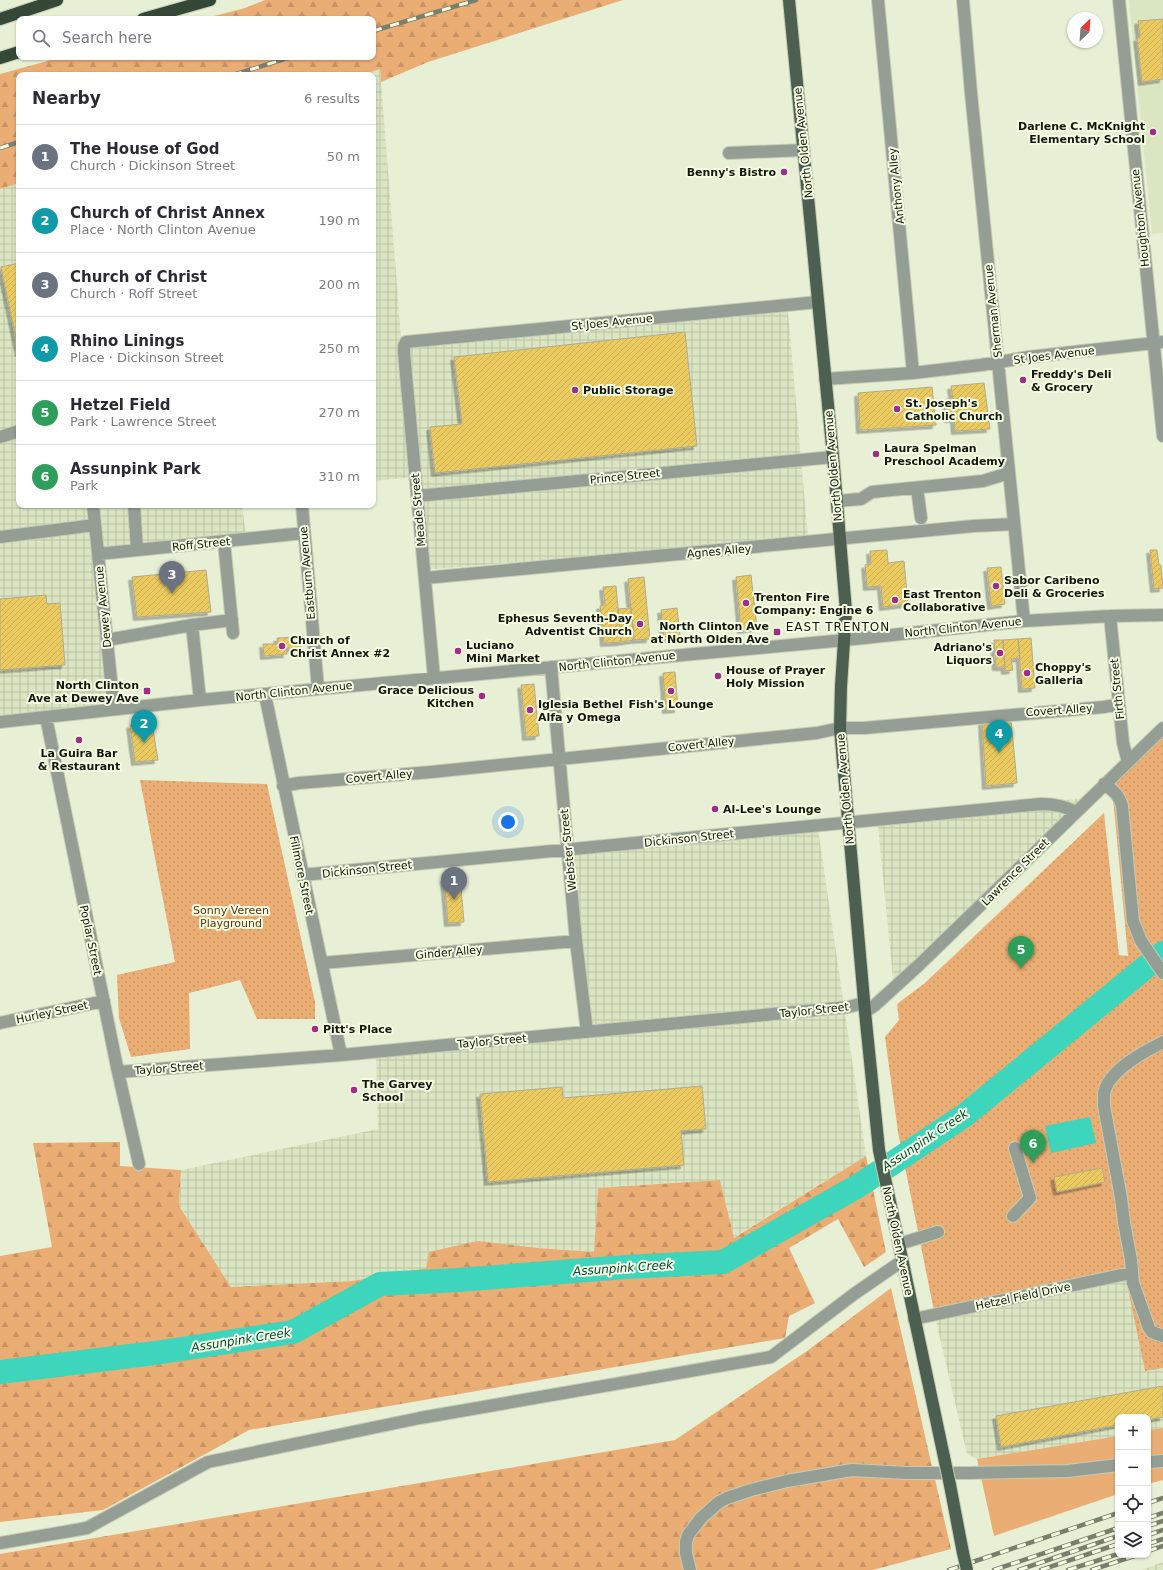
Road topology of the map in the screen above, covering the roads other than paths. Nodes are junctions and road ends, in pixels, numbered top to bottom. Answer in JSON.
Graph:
{"nodes":[{"id":1,"x":40,"y":0,"type":"edge"},
{"id":2,"x":57,"y":0,"type":"edge"},
{"id":3,"x":210,"y":0,"type":"edge"},
{"id":4,"x":789,"y":0,"type":"edge"},
{"id":5,"x":878,"y":0,"type":"edge"},
{"id":6,"x":963,"y":0,"type":"edge"},
{"id":7,"x":1119,"y":0,"type":"edge"},
{"id":8,"x":20,"y":12,"type":"junction"},
{"id":9,"x":154,"y":16,"type":"edge"},
{"id":10,"x":0,"y":19,"type":"edge"},
{"id":11,"x":16,"y":53,"type":"edge"},
{"id":12,"x":0,"y":58,"type":"edge"},
{"id":13,"x":804,"y":150,"type":"junction"},
{"id":14,"x":729,"y":154,"type":"dead end"},
{"id":15,"x":818,"y":302,"type":"junction"},
{"id":16,"x":406,"y":342,"type":"joint"},
{"id":17,"x":1159,"y":343,"type":"edge"},
{"id":18,"x":998,"y":362,"type":"junction"},
{"id":19,"x":913,"y":372,"type":"junction"},
{"id":20,"x":826,"y":379,"type":"junction"},
{"id":21,"x":16,"y":432,"type":"edge"},
{"id":22,"x":1163,"y":436,"type":"edge"},
{"id":23,"x":0,"y":437,"type":"edge"},
{"id":24,"x":833,"y":457,"type":"junction"},
{"id":25,"x":1009,"y":473,"type":"junction"},
{"id":26,"x":917,"y":488,"type":"junction"},
{"id":27,"x":417,"y":496,"type":"junction"},
{"id":28,"x":837,"y":501,"type":"junction"},
{"id":29,"x":93,"y":508,"type":"edge"},
{"id":30,"x":134,"y":508,"type":"edge"},
{"id":31,"x":302,"y":508,"type":"edge"},
{"id":32,"x":921,"y":518,"type":"dead end"},
{"id":33,"x":1014,"y":524,"type":"junction"},
{"id":34,"x":95,"y":525,"type":"junction"},
{"id":35,"x":304,"y":534,"type":"junction"},
{"id":36,"x":0,"y":537,"type":"edge"},
{"id":37,"x":840,"y":539,"type":"junction"},
{"id":38,"x":224,"y":542,"type":"junction"},
{"id":39,"x":137,"y":550,"type":"junction"},
{"id":40,"x":98,"y":554,"type":"junction"},
{"id":41,"x":425,"y":578,"type":"junction"},
{"id":42,"x":1163,"y":615,"type":"edge"},
{"id":43,"x":1110,"y":616,"type":"junction"},
{"id":44,"x":232,"y":620,"type":"junction"},
{"id":45,"x":1024,"y":621,"type":"junction"},
{"id":46,"x":192,"y":625,"type":"junction"},
{"id":47,"x":233,"y":633,"type":"dead end"},
{"id":48,"x":107,"y":640,"type":"junction"},
{"id":49,"x":845,"y":640,"type":"junction"},
{"id":50,"x":551,"y":667,"type":"junction"},
{"id":51,"x":434,"y":678,"type":"junction"},
{"id":52,"x":318,"y":689,"type":"junction"},
{"id":53,"x":265,"y":695,"type":"junction"},
{"id":54,"x":200,"y":700,"type":"junction"},
{"id":55,"x":1119,"y":704,"type":"junction"},
{"id":56,"x":114,"y":709,"type":"junction"},
{"id":57,"x":46,"y":717,"type":"junction"},
{"id":58,"x":0,"y":722,"type":"edge"},
{"id":59,"x":840,"y":728,"type":"junction"},
{"id":60,"x":1163,"y":728,"type":"edge"},
{"id":61,"x":559,"y":759,"type":"junction"},
{"id":62,"x":1128,"y":762,"type":"junction"},
{"id":63,"x":1104,"y":784,"type":"junction"},
{"id":64,"x":283,"y":786,"type":"junction"},
{"id":65,"x":1075,"y":812,"type":"junction"},
{"id":66,"x":848,"y":822,"type":"junction"},
{"id":67,"x":568,"y":849,"type":"junction"},
{"id":68,"x":302,"y":876,"type":"junction"},
{"id":69,"x":576,"y":941,"type":"junction"},
{"id":70,"x":322,"y":963,"type":"junction"},
{"id":71,"x":1163,"y":973,"type":"edge"},
{"id":72,"x":104,"y":1001,"type":"junction"},
{"id":73,"x":865,"y":1008,"type":"junction"},
{"id":74,"x":0,"y":1023,"type":"edge"},
{"id":75,"x":587,"y":1032,"type":"junction"},
{"id":76,"x":1163,"y":1042,"type":"edge"},
{"id":77,"x":341,"y":1055,"type":"junction"},
{"id":78,"x":118,"y":1072,"type":"junction"},
{"id":79,"x":1015,"y":1148,"type":"dead end"},
{"id":80,"x":139,"y":1164,"type":"dead end"},
{"id":81,"x":1013,"y":1216,"type":"dead end"},
{"id":82,"x":938,"y":1232,"type":"dead end"},
{"id":83,"x":899,"y":1244,"type":"junction"},
{"id":84,"x":902,"y":1262,"type":"junction"},
{"id":85,"x":1132,"y":1273,"type":"junction"},
{"id":86,"x":914,"y":1319,"type":"junction"},
{"id":87,"x":1163,"y":1336,"type":"edge"},
{"id":88,"x":1163,"y":1461,"type":"edge"},
{"id":89,"x":1151,"y":1462,"type":"edge"},
{"id":90,"x":1115,"y":1465,"type":"edge"},
{"id":91,"x":0,"y":1543,"type":"edge"},
{"id":92,"x":690,"y":1570,"type":"edge"},
{"id":93,"x":967,"y":1570,"type":"edge"}],
"edges":[{"from":1,"to":8,"type":"highway"},
{"from":2,"to":8,"type":"highway"},
{"from":3,"to":9,"type":"highway"},
{"from":4,"to":13,"type":"main road","name":"North Olden Avenue"},
{"from":5,"to":19,"type":"street","name":"Anthony Alley"},
{"from":6,"to":18,"type":"street","name":"Sherman Avenue"},
{"from":7,"to":17,"type":"street","name":"Houghton Avenue"},
{"from":8,"to":10,"type":"highway"},
{"from":11,"to":12,"type":"highway"},
{"from":13,"to":14,"type":"street"},
{"from":13,"to":15,"type":"main road","name":"North Olden Avenue"},
{"from":15,"to":16,"type":"street","name":"St Joes Avenue"},
{"from":15,"to":20,"type":"main road","name":"North Olden Avenue"},
{"from":16,"to":27,"type":"street","name":"Meade Street"},
{"from":17,"to":18,"type":"street","name":"St Joes Avenue"},
{"from":17,"to":22,"type":"street","name":"Houghton Avenue"},
{"from":18,"to":19,"type":"street","name":"St Joes Avenue"},
{"from":18,"to":25,"type":"street","name":"Sherman Avenue"},
{"from":19,"to":20,"type":"street","name":"St Joes Avenue"},
{"from":20,"to":24,"type":"main road","name":"North Olden Avenue"},
{"from":21,"to":23,"type":"street"},
{"from":24,"to":27,"type":"street","name":"Prince Street"},
{"from":24,"to":28,"type":"main road","name":"North Olden Avenue"},
{"from":25,"to":26,"type":"street"},
{"from":25,"to":33,"type":"street","name":"Sherman Avenue"},
{"from":26,"to":28,"type":"street"},
{"from":26,"to":32,"type":"street"},
{"from":27,"to":41,"type":"street","name":"Meade Street"},
{"from":28,"to":37,"type":"main road","name":"North Olden Avenue"},
{"from":29,"to":34,"type":"street","name":"Dewey Avenue"},
{"from":30,"to":39,"type":"street"},
{"from":31,"to":35,"type":"street","name":"Eastburn Avenue"},
{"from":33,"to":37,"type":"street","name":"Agnes Alley"},
{"from":33,"to":45,"type":"street","name":"Sherman Avenue"},
{"from":34,"to":36,"type":"street"},
{"from":34,"to":40,"type":"street","name":"Dewey Avenue"},
{"from":35,"to":38,"type":"street","name":"Roff Street"},
{"from":35,"to":52,"type":"street","name":"Eastburn Avenue"},
{"from":37,"to":41,"type":"street","name":"Agnes Alley"},
{"from":37,"to":49,"type":"main road","name":"North Olden Avenue"},
{"from":38,"to":39,"type":"street","name":"Roff Street"},
{"from":38,"to":44,"type":"street"},
{"from":39,"to":40,"type":"street","name":"Roff Street"},
{"from":40,"to":48,"type":"street","name":"Dewey Avenue"},
{"from":41,"to":51,"type":"street","name":"Meade Street"},
{"from":42,"to":43,"type":"street","name":"North Clinton Avenue"},
{"from":43,"to":45,"type":"street","name":"North Clinton Avenue"},
{"from":43,"to":55,"type":"street","name":"Firth Street"},
{"from":44,"to":46,"type":"street"},
{"from":44,"to":47,"type":"street"},
{"from":45,"to":49,"type":"street","name":"North Clinton Avenue"},
{"from":46,"to":48,"type":"street"},
{"from":46,"to":54,"type":"street"},
{"from":48,"to":56,"type":"street","name":"Dewey Avenue"},
{"from":49,"to":50,"type":"street","name":"North Clinton Avenue"},
{"from":49,"to":59,"type":"main road","name":"North Olden Avenue"},
{"from":50,"to":51,"type":"street","name":"North Clinton Avenue"},
{"from":50,"to":61,"type":"street","name":"Webster Street"},
{"from":51,"to":52,"type":"street","name":"North Clinton Avenue"},
{"from":52,"to":53,"type":"street","name":"North Clinton Avenue"},
{"from":53,"to":54,"type":"street","name":"North Clinton Avenue"},
{"from":53,"to":64,"type":"street","name":"Fillmore Street"},
{"from":54,"to":56,"type":"street","name":"North Clinton Avenue"},
{"from":55,"to":59,"type":"street","name":"Covert Alley"},
{"from":55,"to":62,"type":"street","name":"Firth Street"},
{"from":56,"to":57,"type":"street","name":"North Clinton Avenue"},
{"from":57,"to":58,"type":"street","name":"North Clinton Avenue"},
{"from":57,"to":72,"type":"street","name":"Poplar Street"},
{"from":59,"to":61,"type":"street","name":"Covert Alley"},
{"from":59,"to":66,"type":"main road","name":"North Olden Avenue"},
{"from":60,"to":62,"type":"street","name":"Lawrence Street"},
{"from":61,"to":64,"type":"street","name":"Covert Alley"},
{"from":61,"to":67,"type":"street","name":"Webster Street"},
{"from":62,"to":63,"type":"street","name":"Lawrence Street"},
{"from":63,"to":65,"type":"street","name":"Lawrence Street"},
{"from":63,"to":71,"type":"street"},
{"from":64,"to":68,"type":"street","name":"Fillmore Street"},
{"from":65,"to":66,"type":"street","name":"Dickinson Street"},
{"from":65,"to":73,"type":"street","name":"Lawrence Street"},
{"from":66,"to":67,"type":"street","name":"Dickinson Street"},
{"from":66,"to":73,"type":"main road","name":"North Olden Avenue"},
{"from":67,"to":68,"type":"street","name":"Dickinson Street"},
{"from":67,"to":69,"type":"street","name":"Webster Street"},
{"from":68,"to":70,"type":"street","name":"Fillmore Street"},
{"from":69,"to":70,"type":"street","name":"Ginder Alley"},
{"from":69,"to":75,"type":"street","name":"Webster Street"},
{"from":70,"to":77,"type":"street","name":"Fillmore Street"},
{"from":72,"to":74,"type":"street","name":"Hurley Street"},
{"from":72,"to":78,"type":"street","name":"Poplar Street"},
{"from":73,"to":75,"type":"street","name":"Taylor Street"},
{"from":73,"to":83,"type":"main road","name":"North Olden Avenue"},
{"from":75,"to":77,"type":"street","name":"Taylor Street"},
{"from":76,"to":85,"type":"street"},
{"from":77,"to":78,"type":"street","name":"Taylor Street"},
{"from":78,"to":80,"type":"street","name":"Poplar Street"},
{"from":79,"to":81,"type":"street"},
{"from":82,"to":83,"type":"street"},
{"from":83,"to":84,"type":"main road","name":"North Olden Avenue"},
{"from":84,"to":86,"type":"main road","name":"North Olden Avenue"},
{"from":84,"to":91,"type":"street"},
{"from":85,"to":86,"type":"street","name":"Hetzel Field Drive"},
{"from":85,"to":87,"type":"street"},
{"from":86,"to":93,"type":"main road","name":"North Olden Avenue","bridge":true},
{"from":88,"to":89,"type":"street"},
{"from":90,"to":92,"type":"street"}]}
